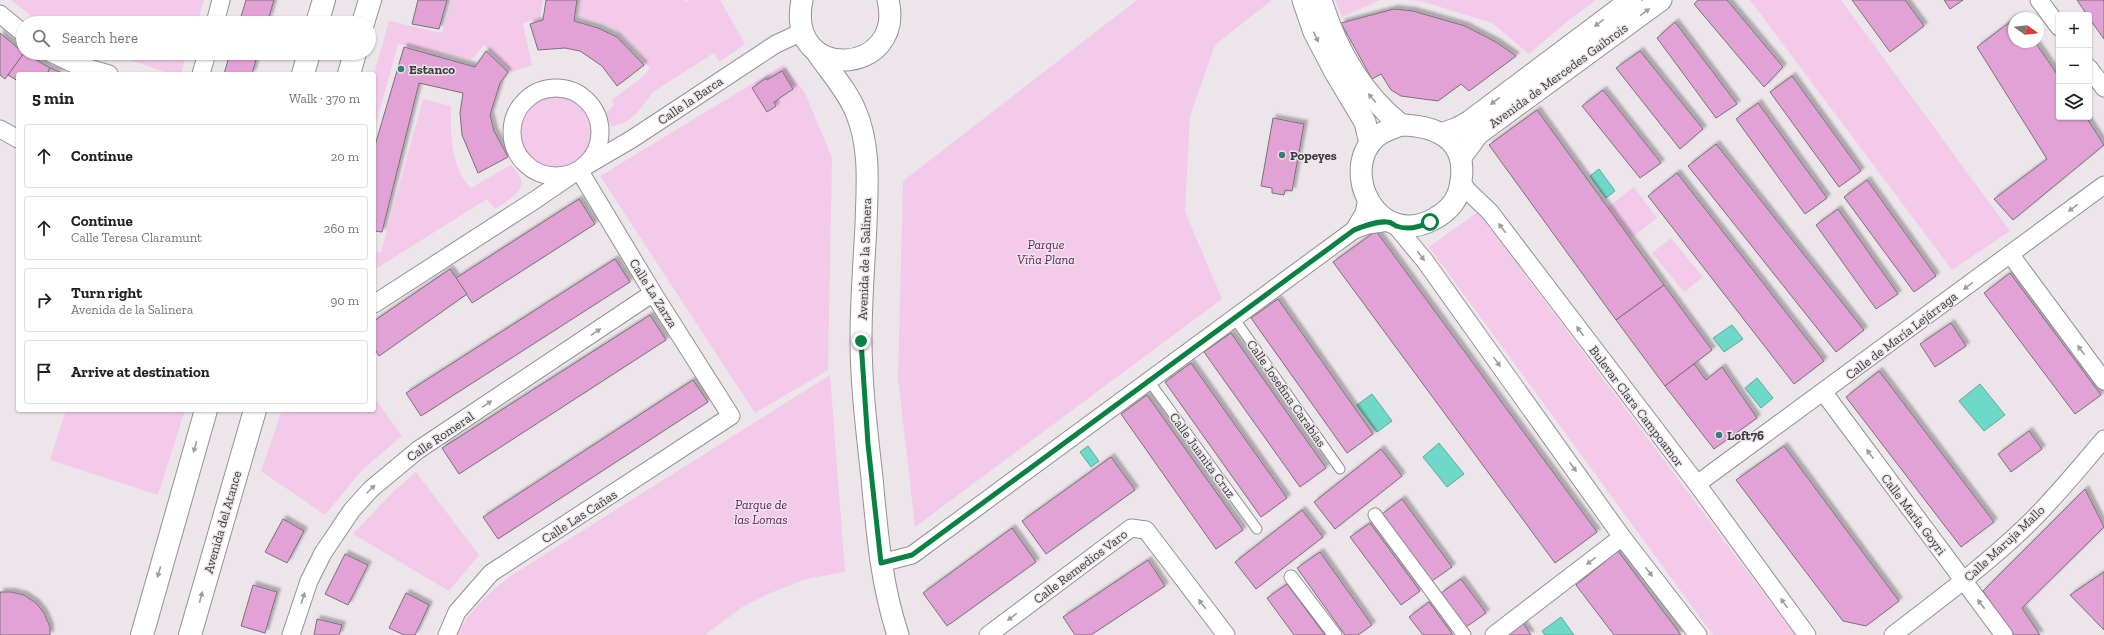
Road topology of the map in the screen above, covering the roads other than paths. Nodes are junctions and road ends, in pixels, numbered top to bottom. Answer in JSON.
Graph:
{"nodes":[{"id":1,"x":221,"y":0,"type":"edge"},
{"id":2,"x":324,"y":0,"type":"edge"},
{"id":3,"x":370,"y":0,"type":"edge"},
{"id":4,"x":888,"y":0,"type":"edge"},
{"id":5,"x":1303,"y":0,"type":"edge"},
{"id":6,"x":1321,"y":0,"type":"edge"},
{"id":7,"x":1631,"y":0,"type":"edge"},
{"id":8,"x":1661,"y":0,"type":"edge"},
{"id":9,"x":2039,"y":0,"type":"edge"},
{"id":10,"x":798,"y":4,"type":"edge"},
{"id":11,"x":0,"y":14,"type":"edge"},
{"id":12,"x":217,"y":16,"type":"edge"},
{"id":13,"x":319,"y":16,"type":"edge"},
{"id":14,"x":365,"y":16,"type":"edge"},
{"id":15,"x":2056,"y":23,"type":"edge"},
{"id":16,"x":16,"y":27,"type":"edge"},
{"id":17,"x":802,"y":32,"type":"junction"},
{"id":18,"x":818,"y":54,"type":"junction"},
{"id":19,"x":854,"y":59,"type":"junction"},
{"id":20,"x":66,"y":60,"type":"edge"},
{"id":21,"x":204,"y":60,"type":"edge"},
{"id":22,"x":307,"y":60,"type":"edge"},
{"id":23,"x":353,"y":60,"type":"edge"},
{"id":24,"x":102,"y":72,"type":"edge"},
{"id":25,"x":201,"y":72,"type":"edge"},
{"id":26,"x":304,"y":72,"type":"edge"},
{"id":27,"x":350,"y":72,"type":"edge"},
{"id":28,"x":2092,"y":72,"type":"edge"},
{"id":29,"x":2104,"y":88,"type":"edge"},
{"id":30,"x":850,"y":98,"type":"junction"},
{"id":31,"x":1401,"y":125,"type":"junction"},
{"id":32,"x":0,"y":128,"type":"edge"},
{"id":33,"x":600,"y":131,"type":"junction"},
{"id":34,"x":1441,"y":134,"type":"junction"},
{"id":35,"x":16,"y":138,"type":"edge"},
{"id":36,"x":632,"y":139,"type":"junction"},
{"id":37,"x":1370,"y":143,"type":"junction"},
{"id":38,"x":1461,"y":157,"type":"junction"},
{"id":39,"x":579,"y":170,"type":"junction"},
{"id":40,"x":539,"y":173,"type":"junction"},
{"id":41,"x":1461,"y":182,"type":"junction"},
{"id":42,"x":2104,"y":185,"type":"edge"},
{"id":43,"x":1367,"y":199,"type":"junction"},
{"id":44,"x":535,"y":200,"type":"junction"},
{"id":45,"x":1393,"y":224,"type":"junction"},
{"id":46,"x":1354,"y":230,"type":"junction"},
{"id":47,"x":2010,"y":254,"type":"junction"},
{"id":48,"x":653,"y":293,"type":"junction"},
{"id":49,"x":376,"y":303,"type":"edge"},
{"id":50,"x":1234,"y":318,"type":"junction"},
{"id":51,"x":1149,"y":381,"type":"junction"},
{"id":52,"x":2104,"y":381,"type":"edge"},
{"id":53,"x":1824,"y":393,"type":"junction"},
{"id":54,"x":205,"y":412,"type":"edge"},
{"id":55,"x":254,"y":412,"type":"edge"},
{"id":56,"x":259,"y":412,"type":"edge"},
{"id":57,"x":732,"y":416,"type":"joint"},
{"id":58,"x":249,"y":431,"type":"junction"},
{"id":59,"x":2104,"y":439,"type":"edge"},
{"id":60,"x":1340,"y":469,"type":"dead end"},
{"id":61,"x":1697,"y":484,"type":"junction"},
{"id":62,"x":1375,"y":515,"type":"dead end"},
{"id":63,"x":1257,"y":529,"type":"dead end"},
{"id":64,"x":1622,"y":537,"type":"junction"},
{"id":65,"x":881,"y":563,"type":"junction"},
{"id":66,"x":1291,"y":577,"type":"dead end"},
{"id":67,"x":1964,"y":581,"type":"junction"},
{"id":68,"x":142,"y":635,"type":"edge"},
{"id":69,"x":190,"y":635,"type":"edge"},
{"id":70,"x":291,"y":635,"type":"edge"},
{"id":71,"x":447,"y":635,"type":"edge"},
{"id":72,"x":898,"y":635,"type":"edge"},
{"id":73,"x":988,"y":635,"type":"edge"},
{"id":74,"x":1226,"y":635,"type":"edge"},
{"id":75,"x":1334,"y":635,"type":"edge"},
{"id":76,"x":1464,"y":635,"type":"edge"},
{"id":77,"x":1494,"y":635,"type":"edge"},
{"id":78,"x":1698,"y":635,"type":"edge"},
{"id":79,"x":1807,"y":635,"type":"edge"},
{"id":80,"x":1893,"y":635,"type":"edge"},
{"id":81,"x":2004,"y":635,"type":"edge"}],
"edges":[{"from":1,"to":12,"type":"street"},
{"from":2,"to":13,"type":"main road"},
{"from":3,"to":14,"type":"main road"},
{"from":4,"to":19,"type":"street"},
{"from":5,"to":37,"type":"street","one_way":true},
{"from":31,"to":6,"type":"street","one_way":true},
{"from":7,"to":34,"type":"street","name":"Avenida de Mercedes Gaibrois","one_way":true},
{"from":38,"to":8,"type":"street","name":"Avenida de Mercedes Gaibrois","one_way":true},
{"from":9,"to":15,"type":"street"},
{"from":10,"to":17,"type":"street"},
{"from":11,"to":16,"type":"street"},
{"from":17,"to":18,"type":"street","name":"Avenida de la Salinera"},
{"from":17,"to":36,"type":"street","name":"Calle la Barca"},
{"from":18,"to":19,"type":"street"},
{"from":18,"to":30,"type":"street","name":"Avenida de la Salinera"},
{"from":19,"to":30,"type":"street","name":"Avenida de la Salinera"},
{"from":20,"to":24,"type":"street"},
{"from":21,"to":25,"type":"street"},
{"from":22,"to":26,"type":"main road"},
{"from":23,"to":27,"type":"main road"},
{"from":28,"to":29,"type":"street"},
{"from":30,"to":65,"type":"street","name":"Avenida de la Salinera"},
{"from":31,"to":34,"type":"street"},
{"from":31,"to":37,"type":"street"},
{"from":32,"to":35,"type":"street"},
{"from":33,"to":36,"type":"street"},
{"from":33,"to":39,"type":"street","name":"Calle la Barca"},
{"from":33,"to":40,"type":"street","name":"Calle la Barca"},
{"from":34,"to":38,"type":"street"},
{"from":36,"to":39,"type":"street","name":"Calle la Barca"},
{"from":37,"to":43,"type":"street"},
{"from":38,"to":41,"type":"street"},
{"from":39,"to":40,"type":"street","name":"Calle la Barca"},
{"from":39,"to":44,"type":"street","name":"Calle la Barca"},
{"from":39,"to":48,"type":"street","name":"Calle La Zarza"},
{"from":40,"to":44,"type":"street"},
{"from":41,"to":45,"type":"street"},
{"from":61,"to":41,"type":"street","name":"Bulevar Clara Campoamor","one_way":true},
{"from":42,"to":47,"type":"street","name":"Calle de María Lejárraga","one_way":true},
{"from":43,"to":45,"type":"street"},
{"from":43,"to":46,"type":"street"},
{"from":44,"to":49,"type":"street","name":"Calle la Barca"},
{"from":45,"to":46,"type":"street"},
{"from":45,"to":64,"type":"street","one_way":true},
{"from":46,"to":50,"type":"street"},
{"from":52,"to":47,"type":"street","one_way":true},
{"from":47,"to":53,"type":"street","name":"Calle de María Lejárraga","one_way":true},
{"from":48,"to":57,"type":"street","name":"Calle La Zarza"},
{"from":70,"to":48,"type":"street","name":"Calle Romeral","one_way":true},
{"from":50,"to":51,"type":"street"},
{"from":50,"to":60,"type":"lane","name":"Calle Josefina Carabias"},
{"from":51,"to":63,"type":"lane","name":"Calle Juanita Cruz"},
{"from":51,"to":65,"type":"street"},
{"from":53,"to":61,"type":"street","name":"Calle de María Lejárraga"},
{"from":67,"to":53,"type":"street","name":"Calle María Goyri","one_way":true},
{"from":54,"to":68,"type":"main road","one_way":true},
{"from":55,"to":58,"type":"main road","name":"Avenida del Atance"},
{"from":56,"to":58,"type":"street"},
{"from":57,"to":71,"type":"street","name":"Calle Las Cañas"},
{"from":69,"to":58,"type":"main road","name":"Avenida del Atance","one_way":true},
{"from":59,"to":67,"type":"street","name":"Calle Maruja Mallo"},
{"from":79,"to":61,"type":"street","name":"Bulevar Clara Campoamor","one_way":true},
{"from":62,"to":76,"type":"street"},
{"from":64,"to":77,"type":"street","one_way":true},
{"from":64,"to":78,"type":"street","one_way":true},
{"from":65,"to":72,"type":"street","name":"Avenida de la Salinera"},
{"from":66,"to":75,"type":"street"},
{"from":67,"to":80,"type":"street","name":"Calle Maruja Mallo"},
{"from":81,"to":67,"type":"street","name":"Calle María Goyri","one_way":true},
{"from":74,"to":73,"type":"street","name":"Calle Remedios Varo","one_way":true}]}
